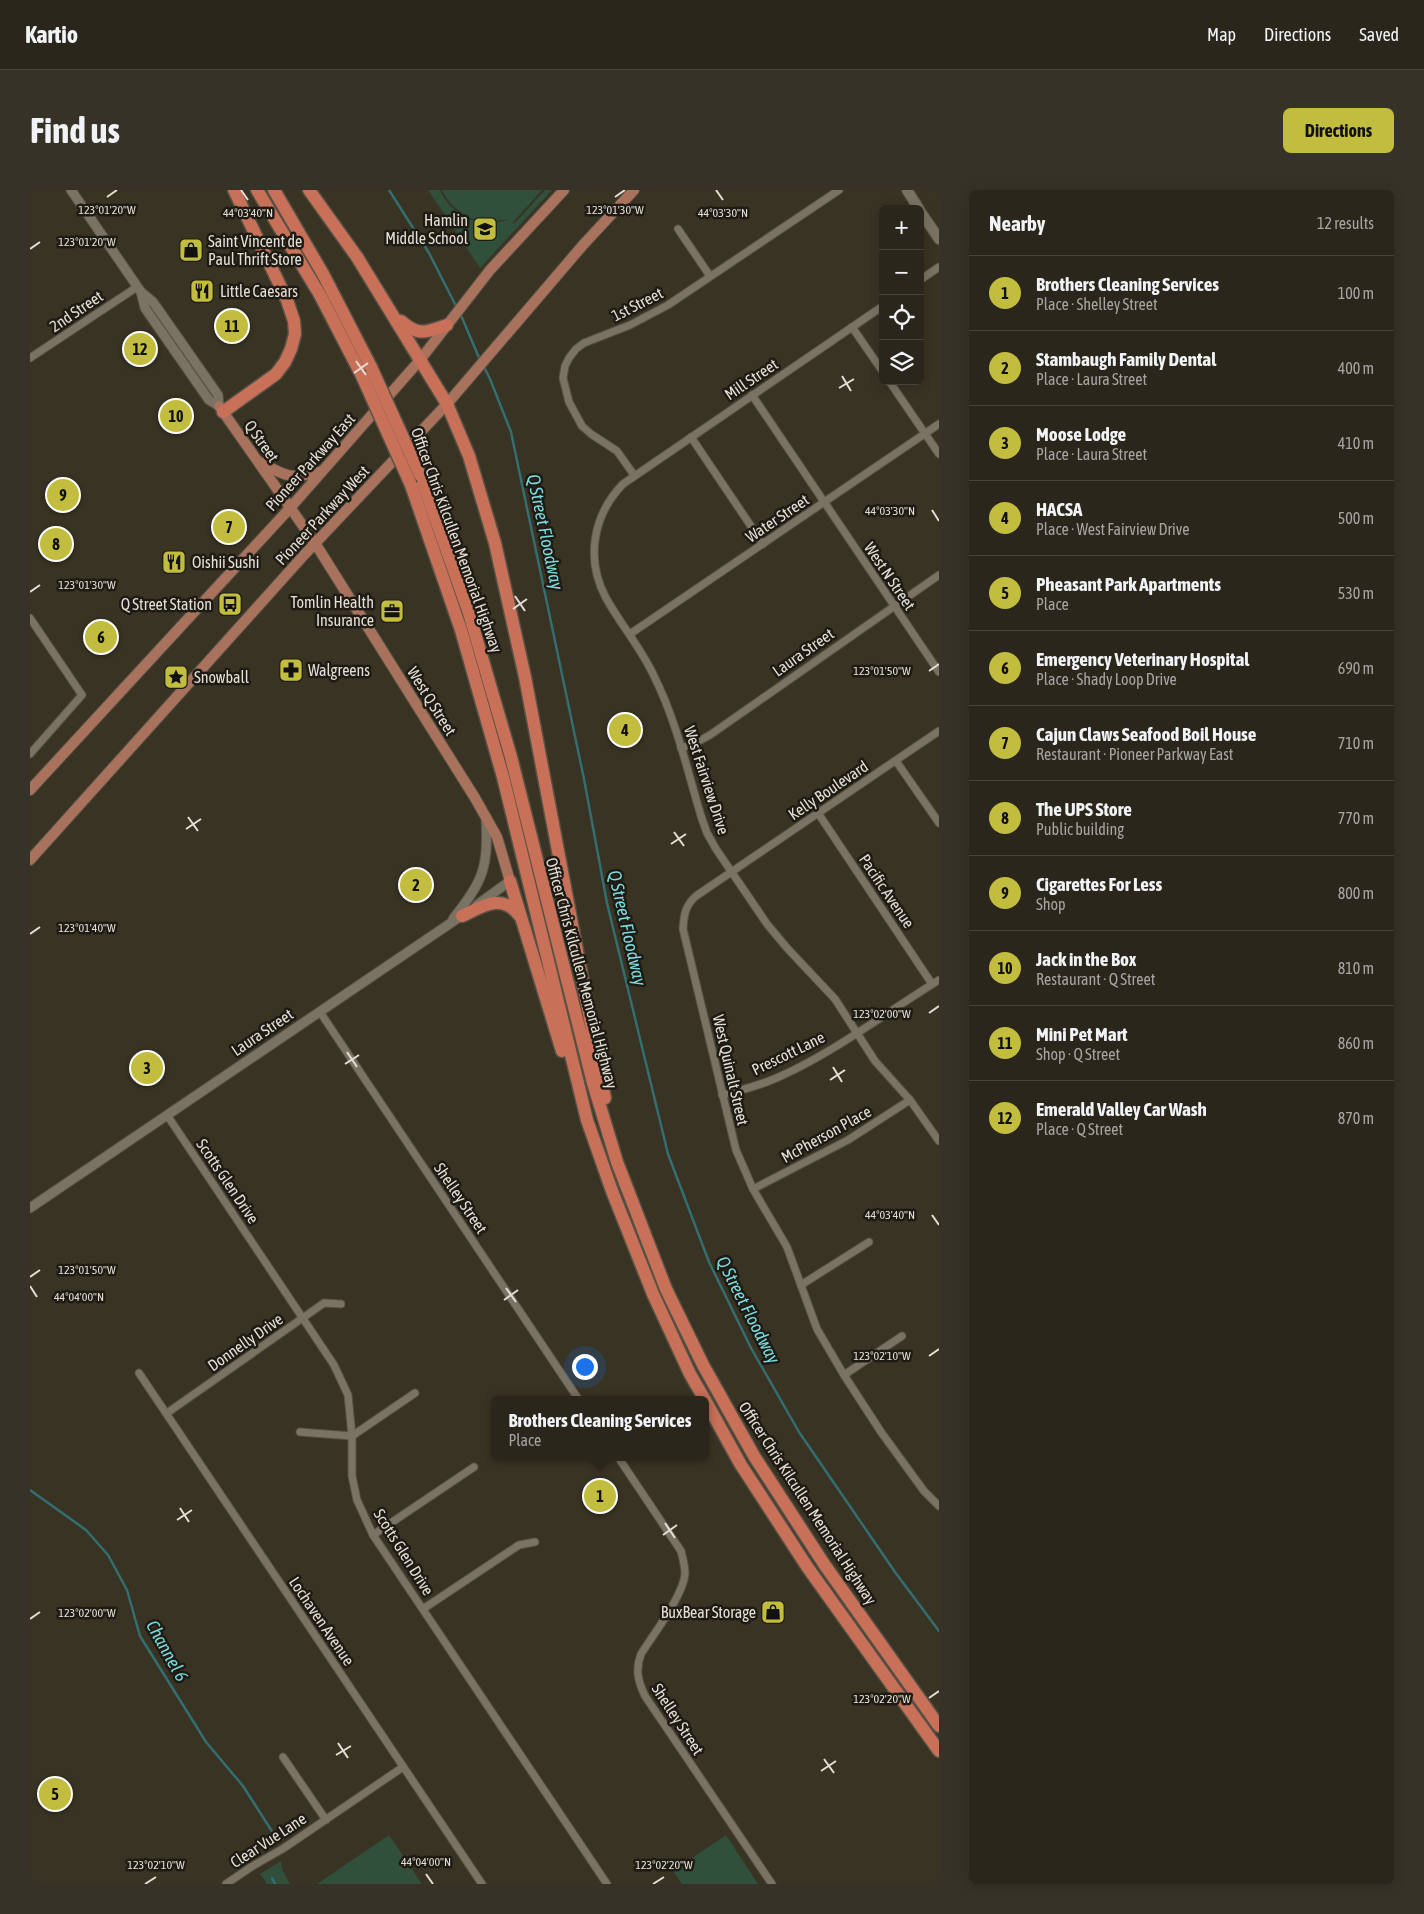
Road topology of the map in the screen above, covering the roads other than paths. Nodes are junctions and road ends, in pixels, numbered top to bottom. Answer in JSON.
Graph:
{"nodes":[{"id":1,"x":71,"y":190,"type":"edge"},
{"id":2,"x":234,"y":190,"type":"edge"},
{"id":3,"x":257,"y":190,"type":"edge"},
{"id":4,"x":274,"y":190,"type":"edge"},
{"id":5,"x":309,"y":190,"type":"edge"},
{"id":6,"x":564,"y":190,"type":"edge"},
{"id":7,"x":634,"y":190,"type":"edge"},
{"id":8,"x":839,"y":190,"type":"edge"},
{"id":9,"x":907,"y":190,"type":"edge"},
{"id":10,"x":917,"y":205,"type":"edge"},
{"id":11,"x":924,"y":216,"type":"edge"},
{"id":12,"x":678,"y":229,"type":"dead end"},
{"id":13,"x":939,"y":239,"type":"edge"},
{"id":14,"x":939,"y":267,"type":"edge"},
{"id":15,"x":710,"y":276,"type":"junction"},
{"id":16,"x":924,"y":277,"type":"edge"},
{"id":17,"x":139,"y":289,"type":"junction"},
{"id":18,"x":879,"y":309,"type":"edge"},
{"id":19,"x":393,"y":315,"type":"junction"},
{"id":20,"x":448,"y":325,"type":"junction"},
{"id":21,"x":852,"y":328,"type":"junction"},
{"id":22,"x":30,"y":358,"type":"edge"},
{"id":23,"x":420,"y":360,"type":"junction"},
{"id":24,"x":879,"y":366,"type":"edge"},
{"id":25,"x":367,"y":371,"type":"junction"},
{"id":26,"x":892,"y":385,"type":"edge"},
{"id":27,"x":752,"y":395,"type":"junction"},
{"id":28,"x":447,"y":404,"type":"junction"},
{"id":29,"x":221,"y":409,"type":"junction"},
{"id":30,"x":939,"y":424,"type":"edge"},
{"id":31,"x":925,"y":434,"type":"junction"},
{"id":32,"x":691,"y":437,"type":"junction"},
{"id":33,"x":939,"y":454,"type":"edge"},
{"id":34,"x":257,"y":460,"type":"junction"},
{"id":35,"x":323,"y":470,"type":"junction"},
{"id":36,"x":634,"y":475,"type":"junction"},
{"id":37,"x":824,"y":502,"type":"junction"},
{"id":38,"x":290,"y":508,"type":"junction"},
{"id":39,"x":315,"y":543,"type":"junction"},
{"id":40,"x":764,"y":544,"type":"junction"},
{"id":41,"x":939,"y":576,"type":"edge"},
{"id":42,"x":894,"y":606,"type":"junction"},
{"id":43,"x":30,"y":618,"type":"edge"},
{"id":44,"x":630,"y":634,"type":"junction"},
{"id":45,"x":939,"y":672,"type":"edge"},
{"id":46,"x":939,"y":731,"type":"edge"},
{"id":47,"x":681,"y":748,"type":"junction"},
{"id":48,"x":30,"y":754,"type":"edge"},
{"id":49,"x":896,"y":761,"type":"junction"},
{"id":50,"x":30,"y":790,"type":"edge"},
{"id":51,"x":818,"y":813,"type":"junction"},
{"id":52,"x":486,"y":816,"type":"junction"},
{"id":53,"x":939,"y":823,"type":"edge"},
{"id":54,"x":30,"y":860,"type":"edge"},
{"id":55,"x":732,"y":872,"type":"junction"},
{"id":56,"x":510,"y":881,"type":"junction"},
{"id":57,"x":462,"y":916,"type":"junction"},
{"id":58,"x":522,"y":917,"type":"junction"},
{"id":59,"x":446,"y":926,"type":"junction"},
{"id":60,"x":936,"y":982,"type":"edge"},
{"id":61,"x":320,"y":1012,"type":"junction"},
{"id":62,"x":856,"y":1032,"type":"junction"},
{"id":63,"x":722,"y":1095,"type":"junction"},
{"id":64,"x":910,"y":1100,"type":"junction"},
{"id":65,"x":167,"y":1115,"type":"junction"},
{"id":66,"x":587,"y":1120,"type":"junction"},
{"id":67,"x":939,"y":1141,"type":"edge"},
{"id":68,"x":617,"y":1162,"type":"junction"},
{"id":69,"x":753,"y":1189,"type":"junction"},
{"id":70,"x":30,"y":1208,"type":"edge"},
{"id":71,"x":869,"y":1242,"type":"dead end"},
{"id":72,"x":801,"y":1285,"type":"junction"},
{"id":73,"x":341,"y":1304,"type":"dead end"},
{"id":74,"x":303,"y":1319,"type":"junction"},
{"id":75,"x":902,"y":1336,"type":"dead end"},
{"id":76,"x":139,"y":1373,"type":"dead end"},
{"id":77,"x":844,"y":1375,"type":"junction"},
{"id":78,"x":414,"y":1393,"type":"dead end"},
{"id":79,"x":576,"y":1396,"type":"edge"},
{"id":80,"x":703,"y":1396,"type":"edge"},
{"id":81,"x":709,"y":1407,"type":"edge"},
{"id":82,"x":167,"y":1413,"type":"junction"},
{"id":83,"x":300,"y":1432,"type":"dead end"},
{"id":84,"x":352,"y":1436,"type":"junction"},
{"id":85,"x":621,"y":1461,"type":"edge"},
{"id":86,"x":474,"y":1468,"type":"dead end"},
{"id":87,"x":939,"y":1506,"type":"edge"},
{"id":88,"x":373,"y":1535,"type":"junction"},
{"id":89,"x":536,"y":1542,"type":"dead end"},
{"id":90,"x":423,"y":1609,"type":"junction"},
{"id":91,"x":939,"y":1726,"type":"edge"},
{"id":92,"x":939,"y":1751,"type":"edge"},
{"id":93,"x":284,"y":1757,"type":"dead end"},
{"id":94,"x":404,"y":1767,"type":"junction"},
{"id":95,"x":326,"y":1820,"type":"junction"},
{"id":96,"x":226,"y":1884,"type":"edge"},
{"id":97,"x":482,"y":1884,"type":"edge"},
{"id":98,"x":607,"y":1884,"type":"edge"},
{"id":99,"x":772,"y":1884,"type":"edge"}],
"edges":[{"from":1,"to":17,"type":"street","name":"Q Street"},
{"from":2,"to":29,"type":"highway"},
{"from":3,"to":25,"type":"highway","name":"Officer Chris Kilcullen Memorial Highway"},
{"from":4,"to":25,"type":"highway","name":"Officer Chris Kilcullen Memorial Highway"},
{"from":5,"to":19,"type":"highway"},
{"from":6,"to":20,"type":"main road","name":"Pioneer Parkway East"},
{"from":7,"to":28,"type":"main road","name":"Pioneer Parkway West"},
{"from":8,"to":15,"type":"street","name":"1st Street"},
{"from":9,"to":10,"type":"main road"},
{"from":11,"to":13,"type":"main road"},
{"from":12,"to":15,"type":"street"},
{"from":14,"to":16,"type":"street"},
{"from":15,"to":36,"type":"street","name":"1st Street"},
{"from":17,"to":22,"type":"street","name":"2nd Street"},
{"from":17,"to":29,"type":"street","name":"Q Street"},
{"from":18,"to":21,"type":"street","name":"Mill Street"},
{"from":19,"to":20,"type":"highway"},
{"from":19,"to":23,"type":"highway"},
{"from":20,"to":23,"type":"main road","name":"Pioneer Parkway East"},
{"from":21,"to":24,"type":"street"},
{"from":21,"to":27,"type":"street","name":"Mill Street"},
{"from":23,"to":28,"type":"highway"},
{"from":23,"to":35,"type":"main road","name":"Pioneer Parkway East"},
{"from":25,"to":66,"type":"highway","name":"Officer Chris Kilcullen Memorial Highway","bridge":true},
{"from":25,"to":68,"type":"highway","name":"Officer Chris Kilcullen Memorial Highway","bridge":true},
{"from":26,"to":31,"type":"street"},
{"from":27,"to":32,"type":"street","name":"Mill Street"},
{"from":27,"to":37,"type":"street","name":"West N Street"},
{"from":28,"to":39,"type":"main road","name":"Pioneer Parkway West"},
{"from":28,"to":68,"type":"highway"},
{"from":29,"to":34,"type":"main road","name":"Q Street"},
{"from":30,"to":31,"type":"street","name":"Water Street"},
{"from":31,"to":33,"type":"street"},
{"from":31,"to":37,"type":"street","name":"Water Street"},
{"from":32,"to":36,"type":"street","name":"Mill Street"},
{"from":32,"to":40,"type":"street"},
{"from":34,"to":35,"type":"main road"},
{"from":34,"to":38,"type":"main road","name":"Q Street"},
{"from":35,"to":38,"type":"main road","name":"Pioneer Parkway East"},
{"from":36,"to":44,"type":"street","name":"West Fairview Drive"},
{"from":37,"to":40,"type":"street","name":"Water Street"},
{"from":37,"to":42,"type":"street","name":"West N Street"},
{"from":38,"to":39,"type":"main road","name":"Q Street"},
{"from":38,"to":50,"type":"main road","name":"Pioneer Parkway East"},
{"from":39,"to":52,"type":"main road","name":"West Q Street"},
{"from":39,"to":54,"type":"main road","name":"Pioneer Parkway West"},
{"from":40,"to":44,"type":"street","name":"Water Street"},
{"from":41,"to":42,"type":"street","name":"Laura Street"},
{"from":42,"to":45,"type":"street","name":"West N Street"},
{"from":42,"to":47,"type":"street","name":"Laura Street"},
{"from":43,"to":48,"type":"street"},
{"from":44,"to":47,"type":"street","name":"West Fairview Drive"},
{"from":46,"to":49,"type":"street","name":"Kelly Boulevard"},
{"from":47,"to":55,"type":"street","name":"West Fairview Drive"},
{"from":49,"to":51,"type":"street","name":"Kelly Boulevard"},
{"from":49,"to":53,"type":"street"},
{"from":51,"to":55,"type":"street","name":"Kelly Boulevard"},
{"from":51,"to":60,"type":"street","name":"Pacific Avenue"},
{"from":52,"to":56,"type":"main road","name":"West Q Street"},
{"from":52,"to":59,"type":"street"},
{"from":55,"to":62,"type":"street","name":"West Fairview Drive"},
{"from":55,"to":63,"type":"street","name":"West Quinalt Street"},
{"from":56,"to":57,"type":"street","name":"Laura Street"},
{"from":56,"to":58,"type":"highway"},
{"from":57,"to":58,"type":"highway"},
{"from":57,"to":59,"type":"street","name":"Laura Street"},
{"from":58,"to":66,"type":"highway"},
{"from":59,"to":61,"type":"street","name":"Laura Street"},
{"from":60,"to":62,"type":"street","name":"Prescott Lane"},
{"from":61,"to":65,"type":"street","name":"Laura Street"},
{"from":61,"to":79,"type":"street","name":"Shelley Street"},
{"from":62,"to":63,"type":"street","name":"Prescott Lane"},
{"from":62,"to":64,"type":"street","name":"West Fairview Drive"},
{"from":63,"to":69,"type":"street","name":"West Quinalt Street"},
{"from":64,"to":67,"type":"street","name":"West Fairview Drive"},
{"from":64,"to":69,"type":"street","name":"McPherson Place"},
{"from":65,"to":70,"type":"street","name":"Laura Street"},
{"from":65,"to":74,"type":"street","name":"Scotts Glen Drive"},
{"from":66,"to":80,"type":"highway","name":"Officer Chris Kilcullen Memorial Highway"},
{"from":68,"to":91,"type":"highway","name":"Officer Chris Kilcullen Memorial Highway"},
{"from":69,"to":72,"type":"street","name":"West Quinalt Street"},
{"from":71,"to":72,"type":"street"},
{"from":72,"to":77,"type":"street","name":"West Quinalt Street"},
{"from":73,"to":74,"type":"street","name":"Donnelly Drive"},
{"from":74,"to":82,"type":"street","name":"Donnelly Drive"},
{"from":74,"to":84,"type":"street","name":"Scotts Glen Drive"},
{"from":75,"to":77,"type":"street"},
{"from":76,"to":82,"type":"street","name":"Lochaven Avenue"},
{"from":77,"to":87,"type":"street","name":"West Quinalt Street"},
{"from":78,"to":84,"type":"street"},
{"from":81,"to":92,"type":"highway","name":"Officer Chris Kilcullen Memorial Highway"},
{"from":82,"to":94,"type":"street","name":"Lochaven Avenue"},
{"from":83,"to":84,"type":"street"},
{"from":84,"to":88,"type":"street","name":"Scotts Glen Drive"},
{"from":85,"to":99,"type":"street","name":"Shelley Street"},
{"from":86,"to":88,"type":"street"},
{"from":88,"to":90,"type":"street","name":"Scotts Glen Drive"},
{"from":89,"to":90,"type":"street"},
{"from":90,"to":98,"type":"street","name":"Scotts Glen Drive"},
{"from":93,"to":95,"type":"street","name":"Clear Vue Lane"},
{"from":94,"to":95,"type":"street","name":"Clear Vue Lane"},
{"from":94,"to":97,"type":"street","name":"Lochaven Avenue"},
{"from":95,"to":96,"type":"street","name":"Clear Vue Lane"}]}
